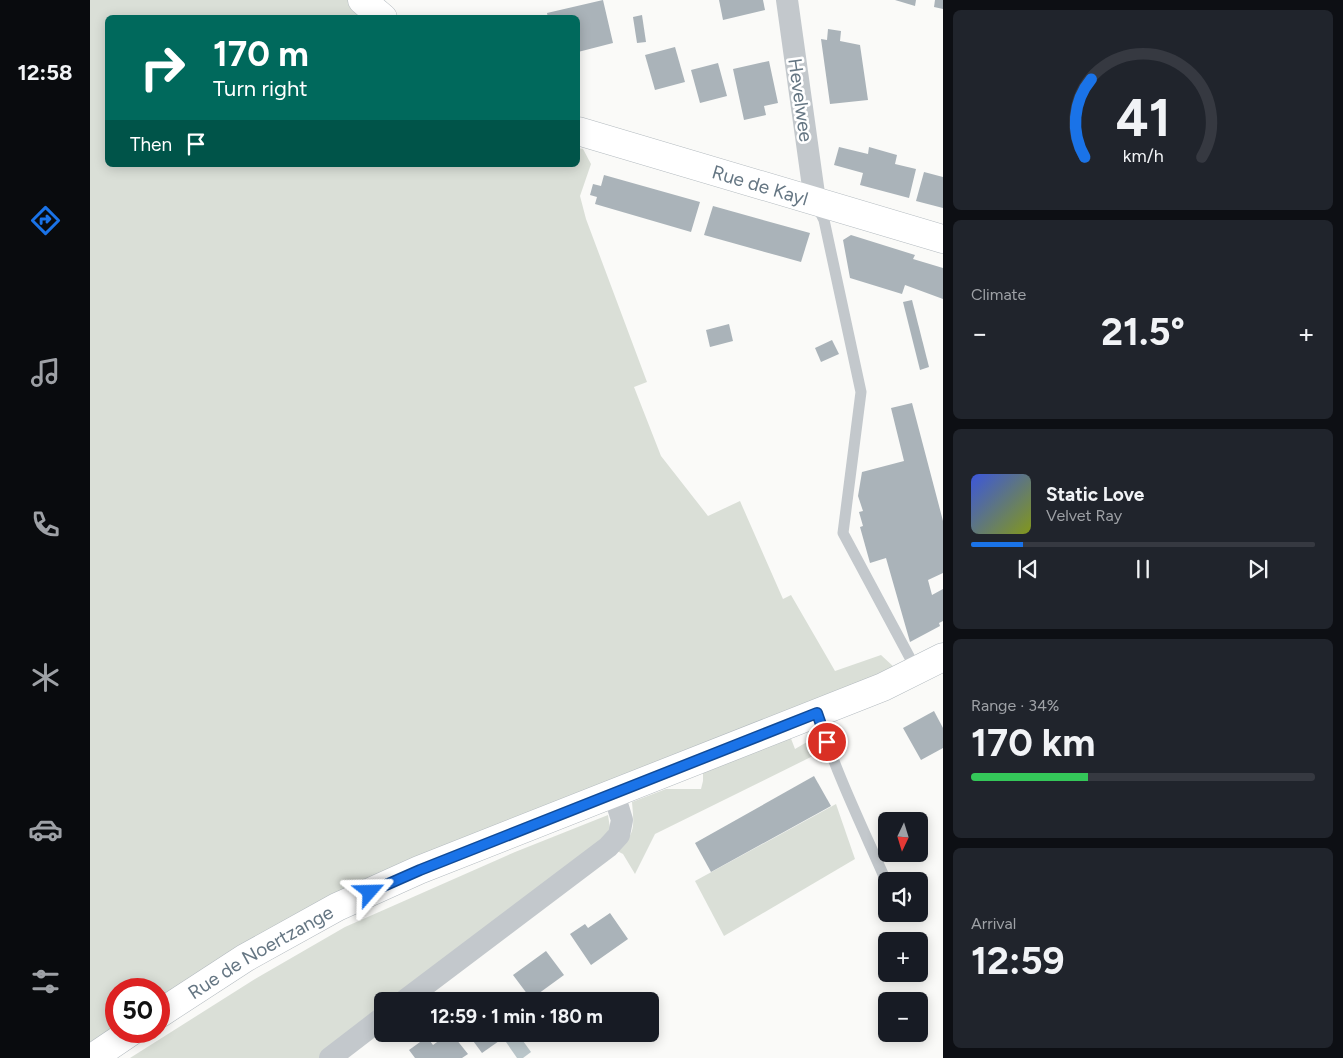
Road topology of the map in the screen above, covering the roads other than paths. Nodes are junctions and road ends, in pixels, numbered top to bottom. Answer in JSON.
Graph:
{"nodes":[{"id":1,"x":362,"y":0,"type":"edge"},
{"id":2,"x":787,"y":0,"type":"edge"},
{"id":3,"x":380,"y":15,"type":"edge"},
{"id":4,"x":580,"y":132,"type":"edge"},
{"id":5,"x":815,"y":201,"type":"junction"},
{"id":6,"x":943,"y":239,"type":"edge"},
{"id":7,"x":943,"y":657,"type":"edge"},
{"id":8,"x":917,"y":671,"type":"junction"},
{"id":9,"x":817,"y":713,"type":"junction"},
{"id":10,"x":614,"y":794,"type":"junction"},
{"id":11,"x":882,"y":872,"type":"edge"},
{"id":12,"x":416,"y":992,"type":"edge"},
{"id":13,"x":170,"y":1007,"type":"edge"},
{"id":14,"x":374,"y":1024,"type":"edge"},
{"id":15,"x":114,"y":1043,"type":"edge"},
{"id":16,"x":92,"y":1058,"type":"edge"},
{"id":17,"x":330,"y":1058,"type":"edge"}],
"edges":[{"from":1,"to":3,"type":"main road"},
{"from":2,"to":5,"type":"street","name":"Hevelwee"},
{"from":4,"to":5,"type":"main road","name":"Rue de Kayl"},
{"from":5,"to":6,"type":"main road","name":"Rue de Kayl"},
{"from":5,"to":8,"type":"lane"},
{"from":7,"to":8,"type":"main road","name":"Rue de Noertzange"},
{"from":8,"to":9,"type":"main road","name":"Rue de Noertzange"},
{"from":9,"to":10,"type":"main road","name":"Rue de Noertzange"},
{"from":9,"to":11,"type":"lane"},
{"from":10,"to":12,"type":"street"},
{"from":10,"to":13,"type":"main road","name":"Rue de Noertzange"},
{"from":14,"to":17,"type":"street"},
{"from":15,"to":16,"type":"main road"}]}
